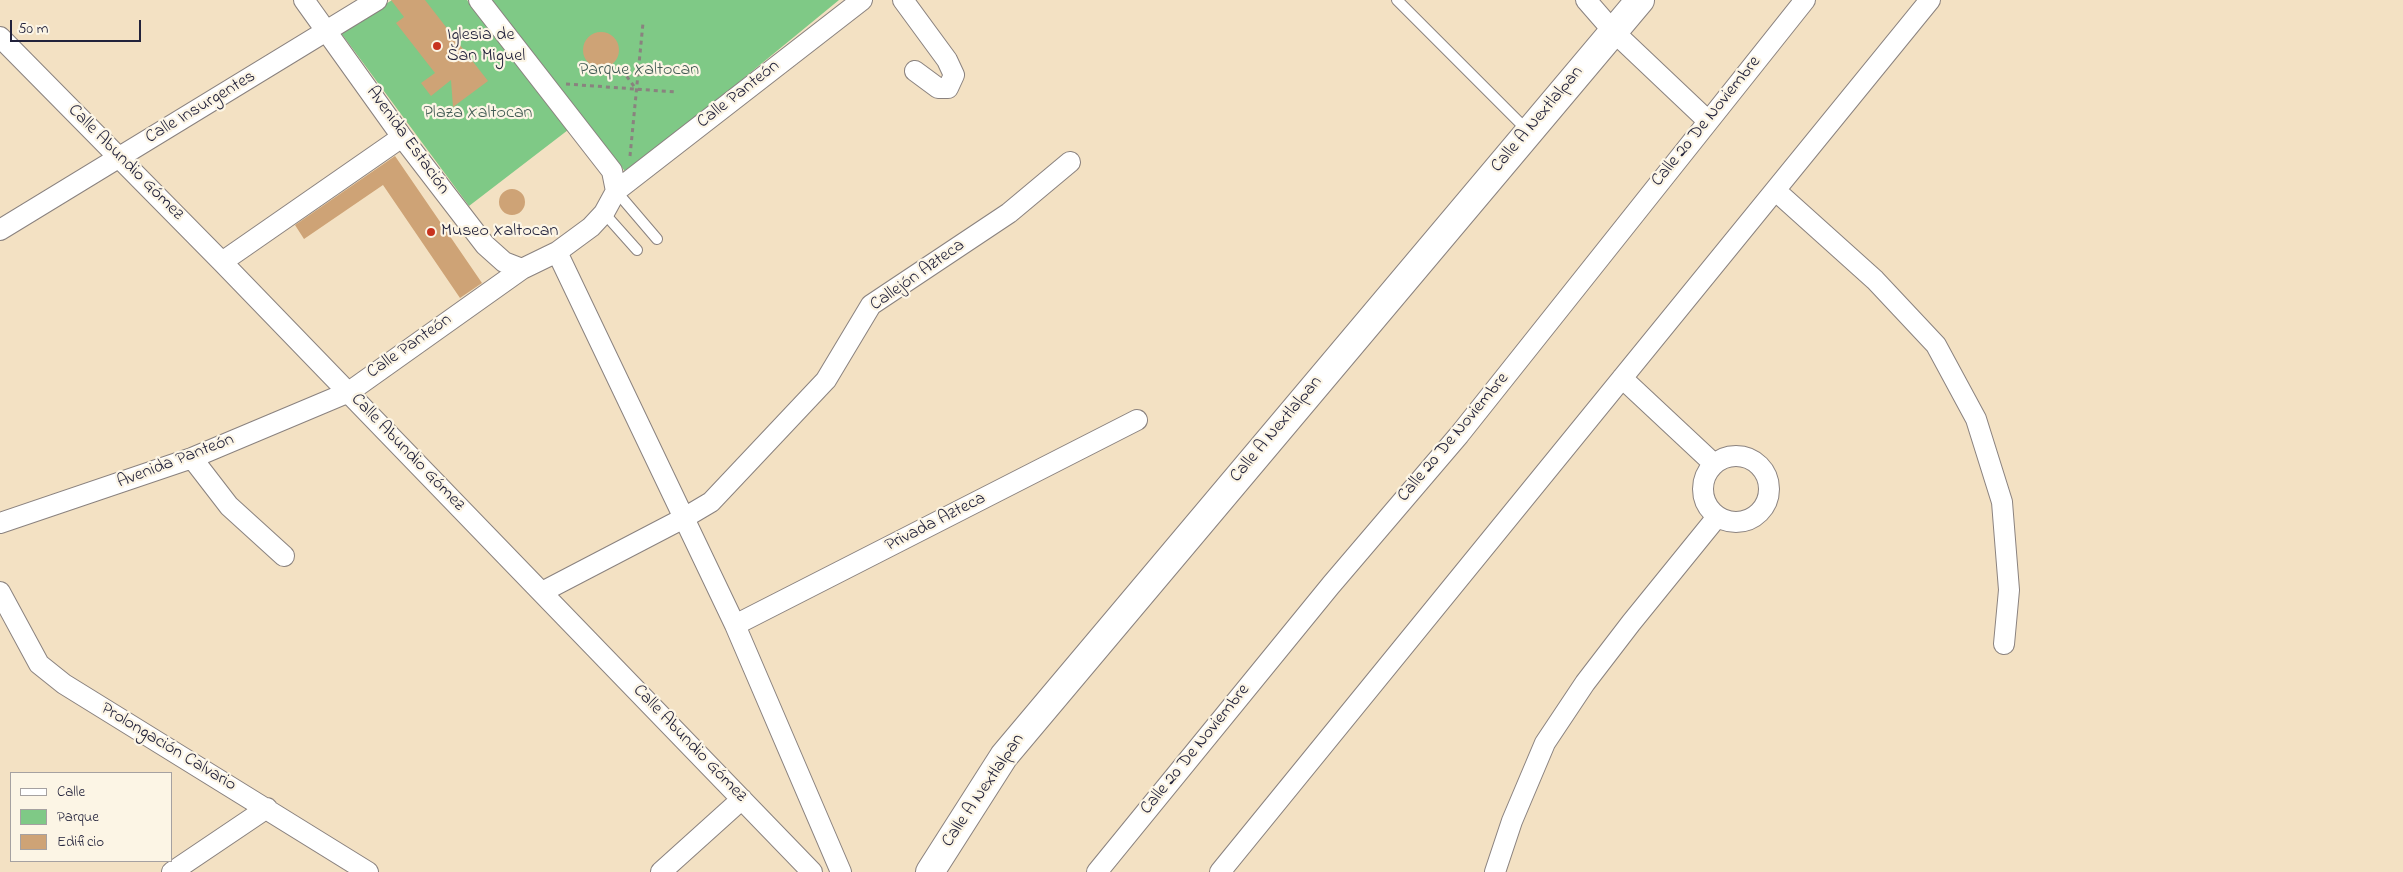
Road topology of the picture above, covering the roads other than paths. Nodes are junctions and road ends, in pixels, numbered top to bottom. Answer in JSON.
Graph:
{"nodes":[{"id":1,"x":304,"y":0,"type":"edge"},
{"id":2,"x":377,"y":0,"type":"edge"},
{"id":3,"x":479,"y":0,"type":"edge"},
{"id":4,"x":862,"y":0,"type":"edge"},
{"id":5,"x":903,"y":0,"type":"edge"},
{"id":6,"x":1397,"y":0,"type":"edge"},
{"id":7,"x":1586,"y":0,"type":"edge"},
{"id":8,"x":1640,"y":0,"type":"edge"},
{"id":9,"x":1805,"y":0,"type":"edge"},
{"id":10,"x":1930,"y":0,"type":"edge"},
{"id":11,"x":1614,"y":31,"type":"junction"},
{"id":12,"x":328,"y":32,"type":"junction"},
{"id":13,"x":0,"y":37,"type":"edge"},
{"id":14,"x":915,"y":71,"type":"dead end"},
{"id":15,"x":1708,"y":121,"type":"junction"},
{"id":16,"x":1528,"y":131,"type":"junction"},
{"id":17,"x":402,"y":137,"type":"junction"},
{"id":18,"x":120,"y":157,"type":"junction"},
{"id":19,"x":1070,"y":162,"type":"dead end"},
{"id":20,"x":619,"y":176,"type":"junction"},
{"id":21,"x":1776,"y":191,"type":"junction"},
{"id":22,"x":604,"y":213,"type":"junction"},
{"id":23,"x":0,"y":230,"type":"edge"},
{"id":24,"x":657,"y":239,"type":"dead end"},
{"id":25,"x":637,"y":250,"type":"dead end"},
{"id":26,"x":557,"y":252,"type":"junction"},
{"id":27,"x":222,"y":262,"type":"junction"},
{"id":28,"x":522,"y":269,"type":"junction"},
{"id":29,"x":1622,"y":378,"type":"junction"},
{"id":30,"x":349,"y":392,"type":"junction"},
{"id":31,"x":1137,"y":420,"type":"dead end"},
{"id":32,"x":192,"y":458,"type":"junction"},
{"id":33,"x":1714,"y":464,"type":"junction"},
{"id":34,"x":1717,"y":517,"type":"junction"},
{"id":35,"x":684,"y":518,"type":"junction"},
{"id":36,"x":0,"y":523,"type":"edge"},
{"id":37,"x":284,"y":556,"type":"dead end"},
{"id":38,"x":0,"y":592,"type":"edge"},
{"id":39,"x":542,"y":592,"type":"junction"},
{"id":40,"x":735,"y":625,"type":"junction"},
{"id":41,"x":2004,"y":644,"type":"dead end"},
{"id":42,"x":742,"y":799,"type":"junction"},
{"id":43,"x":266,"y":808,"type":"junction"},
{"id":44,"x":172,"y":872,"type":"edge"},
{"id":45,"x":368,"y":872,"type":"edge"},
{"id":46,"x":661,"y":872,"type":"edge"},
{"id":47,"x":812,"y":872,"type":"edge"},
{"id":48,"x":840,"y":872,"type":"edge"},
{"id":49,"x":929,"y":872,"type":"edge"},
{"id":50,"x":1097,"y":872,"type":"edge"},
{"id":51,"x":1220,"y":872,"type":"edge"},
{"id":52,"x":1495,"y":872,"type":"edge"}],
"edges":[{"from":1,"to":12,"type":"street","name":"Avenida Estación"},
{"from":2,"to":12,"type":"street","name":"Calle Insurgentes"},
{"from":3,"to":20,"type":"street"},
{"from":4,"to":20,"type":"street","name":"Calle Panteón"},
{"from":5,"to":14,"type":"street"},
{"from":6,"to":16,"type":"lane"},
{"from":7,"to":11,"type":"street"},
{"from":8,"to":11,"type":"main road","name":"Calle A Nextlalpan"},
{"from":9,"to":15,"type":"street","name":"Calle 20 De Noviembre"},
{"from":10,"to":21,"type":"street"},
{"from":11,"to":15,"type":"street"},
{"from":11,"to":16,"type":"main road","name":"Calle A Nextlalpan"},
{"from":12,"to":17,"type":"street","name":"Avenida Estación"},
{"from":12,"to":18,"type":"street","name":"Calle Insurgentes"},
{"from":13,"to":18,"type":"street","name":"Calle Abundio Gómez"},
{"from":15,"to":50,"type":"street","name":"Calle 20 De Noviembre"},
{"from":16,"to":49,"type":"main road","name":"Calle A Nextlalpan"},
{"from":17,"to":27,"type":"street"},
{"from":17,"to":28,"type":"street","name":"Avenida Estación"},
{"from":18,"to":23,"type":"street","name":"Calle Insurgentes"},
{"from":18,"to":27,"type":"street","name":"Calle Abundio Gómez"},
{"from":19,"to":35,"type":"street","name":"Callejón Azteca"},
{"from":20,"to":22,"type":"street"},
{"from":20,"to":24,"type":"lane"},
{"from":21,"to":29,"type":"street"},
{"from":21,"to":41,"type":"street"},
{"from":22,"to":25,"type":"lane"},
{"from":22,"to":26,"type":"street"},
{"from":26,"to":28,"type":"street"},
{"from":26,"to":35,"type":"street"},
{"from":27,"to":30,"type":"street","name":"Calle Abundio Gómez"},
{"from":28,"to":30,"type":"street","name":"Calle Panteón"},
{"from":29,"to":33,"type":"street"},
{"from":29,"to":51,"type":"street"},
{"from":30,"to":32,"type":"street","name":"Avenida Panteón"},
{"from":30,"to":39,"type":"street","name":"Calle Abundio Gómez"},
{"from":31,"to":40,"type":"street","name":"Privada Azteca"},
{"from":32,"to":36,"type":"street","name":"Avenida Panteón"},
{"from":32,"to":37,"type":"street"},
{"from":33,"to":34,"type":"street"},
{"from":33,"to":34,"type":"street"},
{"from":34,"to":52,"type":"street"},
{"from":35,"to":39,"type":"street","name":"Callejón Azteca"},
{"from":35,"to":40,"type":"street"},
{"from":38,"to":43,"type":"street","name":"Prolongación Calvario"},
{"from":39,"to":42,"type":"street","name":"Calle Abundio Gómez"},
{"from":40,"to":48,"type":"street"},
{"from":42,"to":46,"type":"street"},
{"from":42,"to":47,"type":"street","name":"Calle Abundio Gómez"},
{"from":43,"to":44,"type":"street"},
{"from":43,"to":45,"type":"street","name":"Prolongación Calvario"}]}
